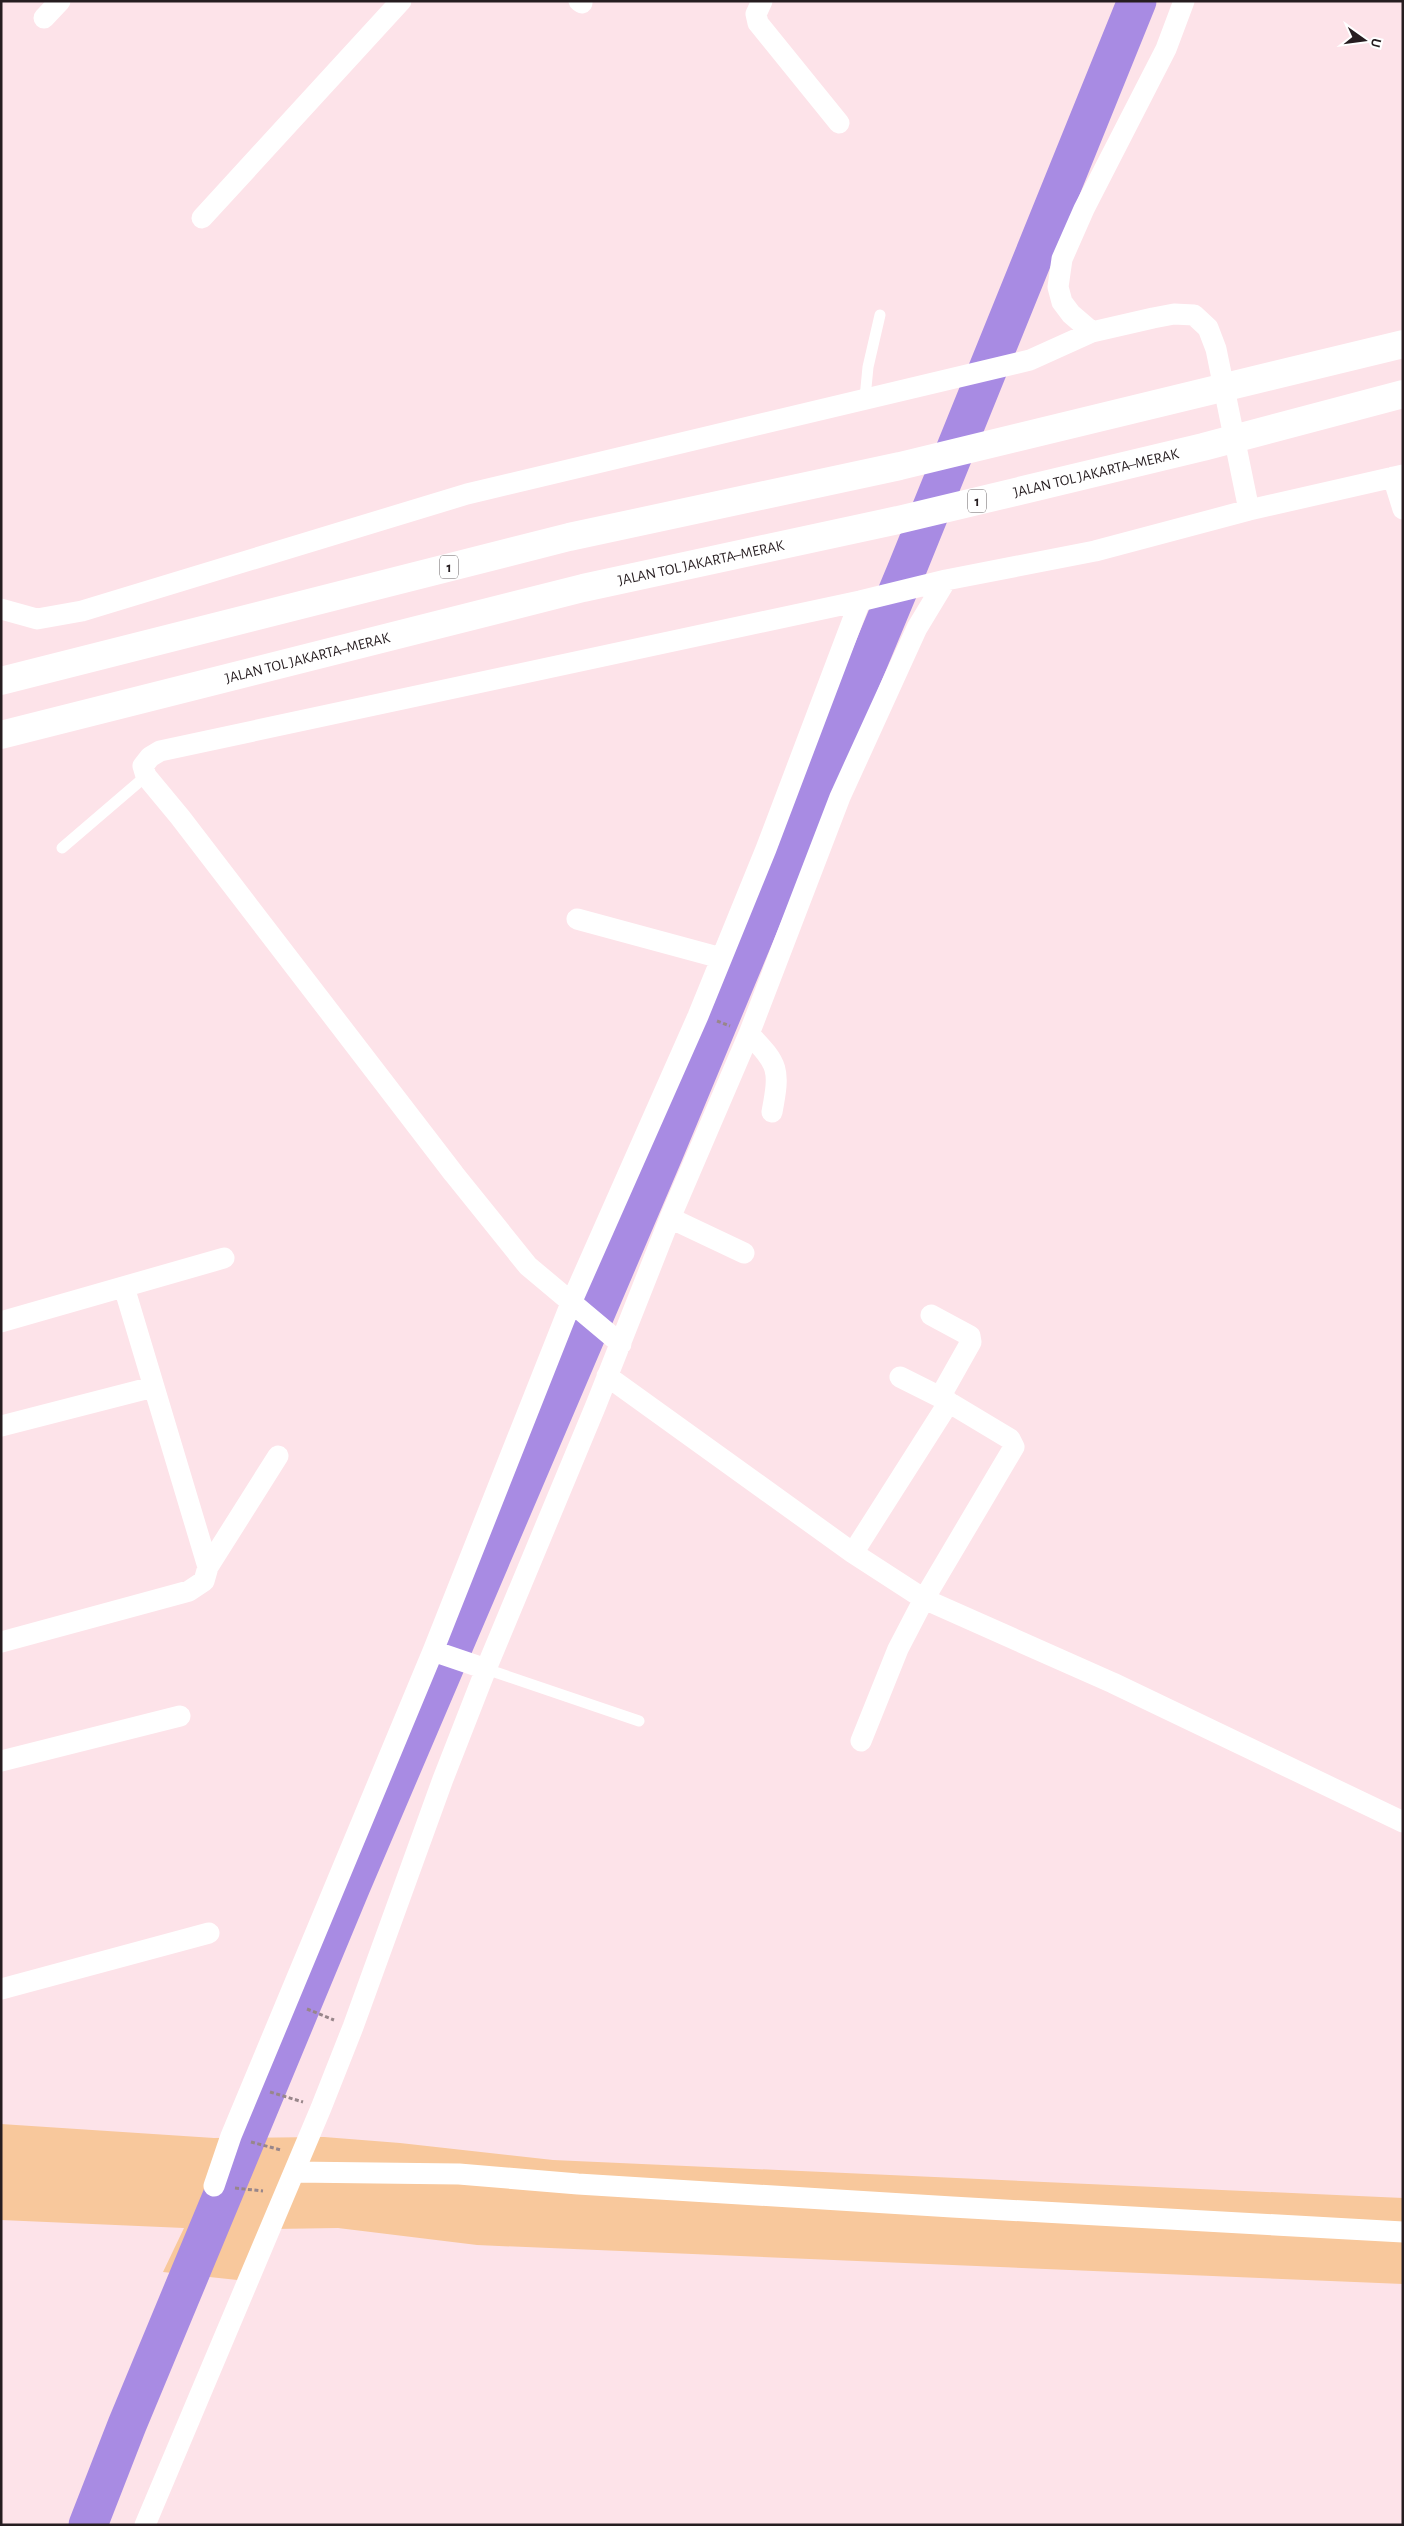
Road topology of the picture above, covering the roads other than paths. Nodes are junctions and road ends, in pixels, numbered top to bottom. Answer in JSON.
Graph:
{"nodes":[{"id":1,"x":60,"y":1,"type":"edge"},
{"id":2,"x":401,"y":1,"type":"edge"},
{"id":3,"x":762,"y":1,"type":"edge"},
{"id":4,"x":1184,"y":1,"type":"edge"},
{"id":5,"x":44,"y":18,"type":"dead end"},
{"id":6,"x":839,"y":123,"type":"dead end"},
{"id":7,"x":202,"y":218,"type":"dead end"},
{"id":8,"x":880,"y":315,"type":"dead end"},
{"id":9,"x":1092,"y":332,"type":"junction"},
{"id":10,"x":1403,"y":344,"type":"edge"},
{"id":11,"x":1403,"y":394,"type":"edge"},
{"id":12,"x":865,"y":398,"type":"junction"},
{"id":13,"x":1398,"y":476,"type":"edge"},
{"id":14,"x":1403,"y":509,"type":"edge"},
{"id":15,"x":1249,"y":510,"type":"junction"},
{"id":16,"x":937,"y":582,"type":"junction"},
{"id":17,"x":860,"y":601,"type":"junction"},
{"id":18,"x":1,"y":609,"type":"edge"},
{"id":19,"x":1,"y":681,"type":"edge"},
{"id":20,"x":1,"y":736,"type":"edge"},
{"id":21,"x":146,"y":776,"type":"junction"},
{"id":22,"x":62,"y":848,"type":"dead end"},
{"id":23,"x":577,"y":919,"type":"dead end"},
{"id":24,"x":721,"y":958,"type":"junction"},
{"id":25,"x":742,"y":1031,"type":"junction"},
{"id":26,"x":772,"y":1112,"type":"dead end"},
{"id":27,"x":670,"y":1218,"type":"junction"},
{"id":28,"x":744,"y":1253,"type":"dead end"},
{"id":29,"x":224,"y":1258,"type":"dead end"},
{"id":30,"x":124,"y":1287,"type":"junction"},
{"id":31,"x":571,"y":1303,"type":"junction"},
{"id":32,"x":930,"y":1315,"type":"dead end"},
{"id":33,"x":1,"y":1322,"type":"edge"},
{"id":34,"x":617,"y":1342,"type":"junction"},
{"id":35,"x":608,"y":1376,"type":"junction"},
{"id":36,"x":900,"y":1377,"type":"dead end"},
{"id":37,"x":153,"y":1386,"type":"junction"},
{"id":38,"x":944,"y":1399,"type":"junction"},
{"id":39,"x":1,"y":1426,"type":"edge"},
{"id":40,"x":278,"y":1456,"type":"dead end"},
{"id":41,"x":853,"y":1553,"type":"junction"},
{"id":42,"x":208,"y":1567,"type":"junction"},
{"id":43,"x":924,"y":1599,"type":"junction"},
{"id":44,"x":1,"y":1642,"type":"edge"},
{"id":45,"x":439,"y":1653,"type":"junction"},
{"id":46,"x":479,"y":1667,"type":"junction"},
{"id":47,"x":180,"y":1716,"type":"dead end"},
{"id":48,"x":639,"y":1721,"type":"dead end"},
{"id":49,"x":861,"y":1741,"type":"dead end"},
{"id":50,"x":1,"y":1762,"type":"edge"},
{"id":51,"x":1403,"y":1822,"type":"edge"},
{"id":52,"x":209,"y":1933,"type":"dead end"},
{"id":53,"x":1,"y":1989,"type":"edge"},
{"id":54,"x":294,"y":2172,"type":"junction"},
{"id":55,"x":222,"y":2187,"type":"road end"},
{"id":56,"x":1403,"y":2232,"type":"edge"},
{"id":57,"x":145,"y":2525,"type":"edge"}],
"edges":[{"from":1,"to":5,"type":"street"},
{"from":2,"to":7,"type":"street"},
{"from":3,"to":6,"type":"street"},
{"from":4,"to":9,"type":"street"},
{"from":8,"to":12,"type":"lane"},
{"from":9,"to":12,"type":"street"},
{"from":9,"to":15,"type":"street"},
{"from":10,"to":19,"type":"highway","number":"1"},
{"from":11,"to":20,"type":"highway","name":"JALAN TOL JAKARTA–MERAK","number":"1"},
{"from":12,"to":18,"type":"street"},
{"from":13,"to":14,"type":"street"},
{"from":13,"to":15,"type":"street"},
{"from":15,"to":16,"type":"street"},
{"from":16,"to":17,"type":"street"},
{"from":16,"to":25,"type":"street"},
{"from":17,"to":21,"type":"street"},
{"from":17,"to":24,"type":"street"},
{"from":21,"to":22,"type":"lane"},
{"from":21,"to":31,"type":"street"},
{"from":23,"to":24,"type":"street"},
{"from":24,"to":31,"type":"street"},
{"from":25,"to":26,"type":"street"},
{"from":25,"to":27,"type":"street"},
{"from":27,"to":28,"type":"street"},
{"from":27,"to":34,"type":"street"},
{"from":29,"to":30,"type":"street"},
{"from":30,"to":33,"type":"street"},
{"from":30,"to":37,"type":"street"},
{"from":31,"to":34,"type":"street"},
{"from":31,"to":45,"type":"street"},
{"from":32,"to":38,"type":"street"},
{"from":34,"to":35,"type":"street"},
{"from":35,"to":41,"type":"street"},
{"from":35,"to":46,"type":"street"},
{"from":36,"to":38,"type":"street"},
{"from":37,"to":39,"type":"street"},
{"from":37,"to":42,"type":"street"},
{"from":38,"to":41,"type":"street"},
{"from":38,"to":43,"type":"street"},
{"from":40,"to":42,"type":"street"},
{"from":41,"to":43,"type":"street"},
{"from":42,"to":44,"type":"street"},
{"from":43,"to":49,"type":"street"},
{"from":43,"to":51,"type":"street"},
{"from":45,"to":46,"type":"street"},
{"from":45,"to":55,"type":"street"},
{"from":46,"to":48,"type":"lane"},
{"from":46,"to":54,"type":"street"},
{"from":47,"to":50,"type":"street"},
{"from":52,"to":53,"type":"street"},
{"from":54,"to":56,"type":"street"},
{"from":54,"to":57,"type":"street"}]}
